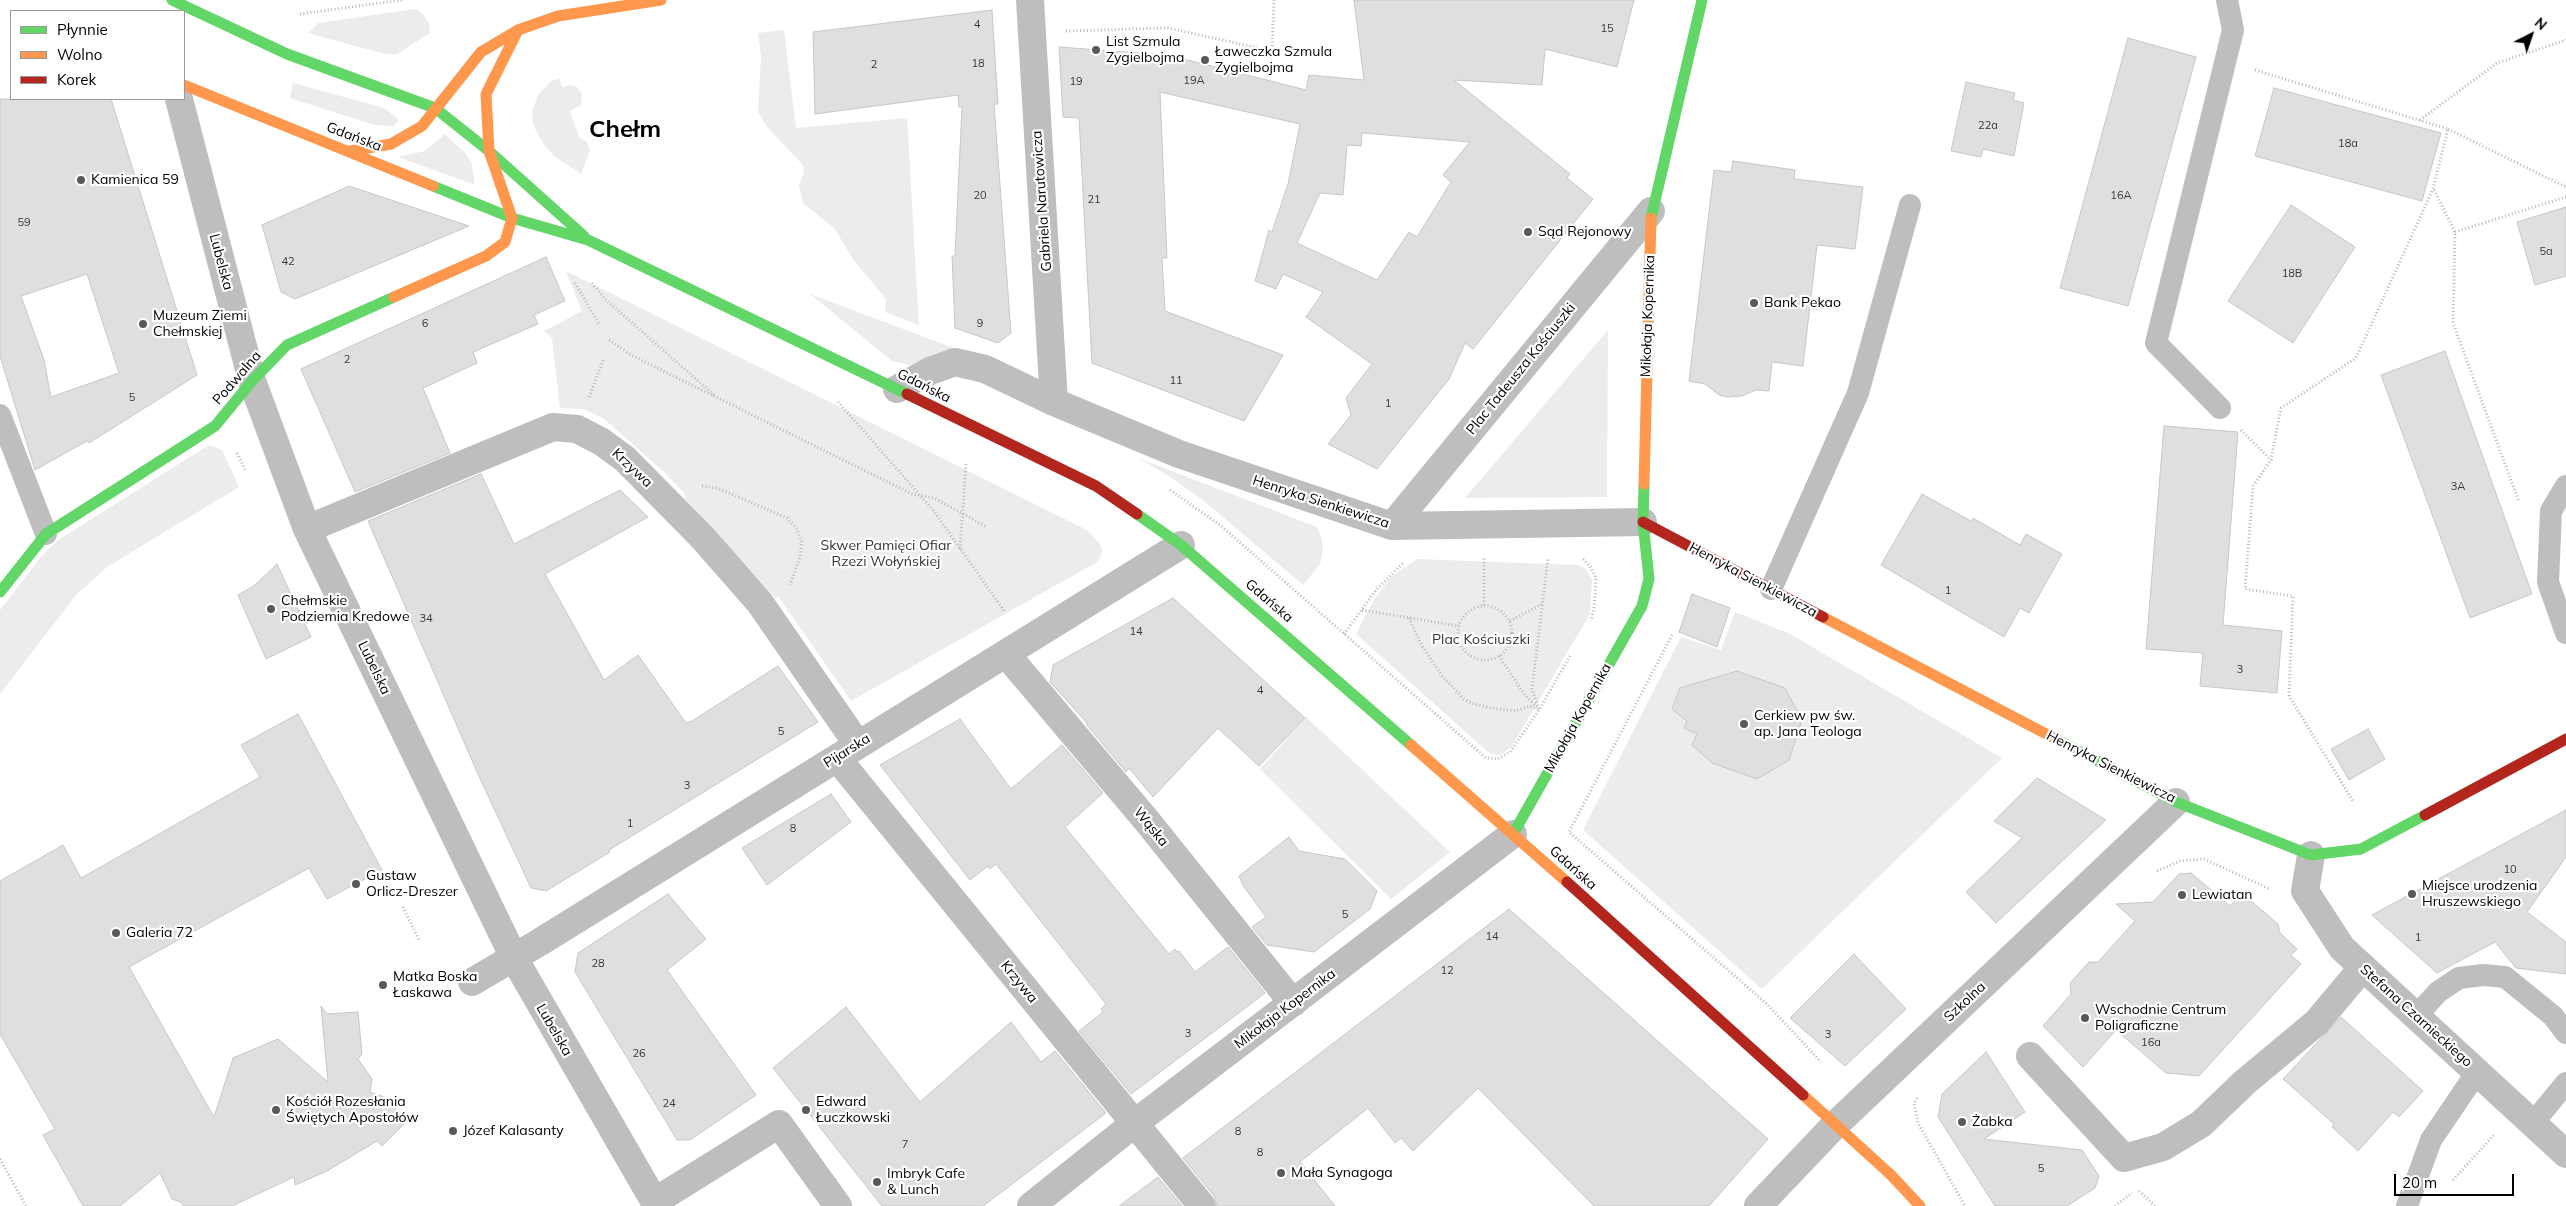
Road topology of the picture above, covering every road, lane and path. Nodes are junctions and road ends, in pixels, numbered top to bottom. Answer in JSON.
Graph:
{"nodes":[{"id":1,"x":172,"y":0,"type":"edge"},
{"id":2,"x":403,"y":0,"type":"edge"},
{"id":3,"x":662,"y":0,"type":"edge"},
{"id":4,"x":1030,"y":0,"type":"edge"},
{"id":5,"x":1274,"y":0,"type":"edge"},
{"id":6,"x":1702,"y":0,"type":"edge"},
{"id":7,"x":2226,"y":0,"type":"edge"},
{"id":8,"x":300,"y":14,"type":"dead end"},
{"id":9,"x":518,"y":30,"type":"junction"},
{"id":10,"x":1060,"y":31,"type":"dead end"},
{"id":11,"x":2566,"y":40,"type":"edge"},
{"id":12,"x":2225,"y":61,"type":"junction"},
{"id":13,"x":185,"y":85,"type":"edge"},
{"id":14,"x":179,"y":100,"type":"edge"},
{"id":15,"x":435,"y":108,"type":"junction"},
{"id":16,"x":2420,"y":120,"type":"junction"},
{"id":17,"x":2448,"y":129,"type":"junction"},
{"id":18,"x":350,"y":151,"type":"junction"},
{"id":19,"x":489,"y":151,"type":"junction"},
{"id":20,"x":2566,"y":187,"type":"edge"},
{"id":21,"x":2434,"y":189,"type":"junction"},
{"id":22,"x":2566,"y":197,"type":"edge"},
{"id":23,"x":1910,"y":205,"type":"dead end"},
{"id":24,"x":1651,"y":211,"type":"junction"},
{"id":25,"x":512,"y":218,"type":"junction"},
{"id":26,"x":2454,"y":232,"type":"junction"},
{"id":27,"x":588,"y":240,"type":"junction"},
{"id":28,"x":575,"y":283,"type":"dead end"},
{"id":29,"x":606,"y":299,"type":"dead end"},
{"id":30,"x":599,"y":324,"type":"dead end"},
{"id":31,"x":609,"y":340,"type":"dead end"},
{"id":32,"x":604,"y":358,"type":"dead end"},
{"id":33,"x":252,"y":381,"type":"junction"},
{"id":34,"x":897,"y":389,"type":"junction"},
{"id":35,"x":832,"y":395,"type":"dead end"},
{"id":36,"x":718,"y":398,"type":"junction"},
{"id":37,"x":1054,"y":402,"type":"junction"},
{"id":38,"x":2220,"y":408,"type":"joint"},
{"id":39,"x":0,"y":415,"type":"edge"},
{"id":40,"x":577,"y":429,"type":"junction"},
{"id":41,"x":967,"y":457,"type":"dead end"},
{"id":42,"x":2271,"y":460,"type":"junction"},
{"id":43,"x":2566,"y":486,"type":"edge"},
{"id":44,"x":919,"y":495,"type":"junction"},
{"id":45,"x":2521,"y":508,"type":"dead end"},
{"id":46,"x":962,"y":514,"type":"junction"},
{"id":47,"x":1643,"y":522,"type":"junction"},
{"id":48,"x":1392,"y":526,"type":"junction"},
{"id":49,"x":987,"y":527,"type":"dead end"},
{"id":50,"x":307,"y":529,"type":"junction"},
{"id":51,"x":46,"y":534,"type":"junction"},
{"id":52,"x":1181,"y":545,"type":"junction"},
{"id":53,"x":960,"y":549,"type":"junction"},
{"id":54,"x":1412,"y":556,"type":"dead end"},
{"id":55,"x":1476,"y":556,"type":"dead end"},
{"id":56,"x":1484,"y":556,"type":"junction"},
{"id":57,"x":1494,"y":556,"type":"dead end"},
{"id":58,"x":1539,"y":558,"type":"dead end"},
{"id":59,"x":1548,"y":558,"type":"junction"},
{"id":60,"x":1556,"y":558,"type":"dead end"},
{"id":61,"x":1574,"y":558,"type":"dead end"},
{"id":62,"x":1771,"y":589,"type":"junction"},
{"id":63,"x":0,"y":592,"type":"edge"},
{"id":64,"x":1542,"y":604,"type":"junction"},
{"id":65,"x":1484,"y":605,"type":"junction"},
{"id":66,"x":1362,"y":610,"type":"junction"},
{"id":67,"x":1409,"y":618,"type":"junction"},
{"id":68,"x":1010,"y":619,"type":"dead end"},
{"id":69,"x":1510,"y":621,"type":"junction"},
{"id":70,"x":1591,"y":621,"type":"dead end"},
{"id":71,"x":1459,"y":626,"type":"junction"},
{"id":72,"x":2566,"y":633,"type":"edge"},
{"id":73,"x":1344,"y":634,"type":"dead end"},
{"id":74,"x":1672,"y":634,"type":"dead end"},
{"id":75,"x":1572,"y":653,"type":"dead end"},
{"id":76,"x":1006,"y":654,"type":"junction"},
{"id":77,"x":1499,"y":656,"type":"junction"},
{"id":78,"x":1539,"y":710,"type":"junction"},
{"id":79,"x":2566,"y":740,"type":"edge"},
{"id":80,"x":847,"y":751,"type":"junction"},
{"id":81,"x":2353,"y":801,"type":"dead end"},
{"id":82,"x":2176,"y":802,"type":"junction"},
{"id":83,"x":1513,"y":834,"type":"junction"},
{"id":84,"x":2310,"y":856,"type":"junction"},
{"id":85,"x":2204,"y":859,"type":"dead end"},
{"id":86,"x":2279,"y":892,"type":"dead end"},
{"id":87,"x":403,"y":907,"type":"dead end"},
{"id":88,"x":419,"y":940,"type":"dead end"},
{"id":89,"x":514,"y":958,"type":"junction"},
{"id":90,"x":2363,"y":967,"type":"junction"},
{"id":91,"x":472,"y":982,"type":"dead end"},
{"id":92,"x":1294,"y":1003,"type":"junction"},
{"id":93,"x":2416,"y":1016,"type":"junction"},
{"id":94,"x":2566,"y":1034,"type":"edge"},
{"id":95,"x":2030,"y":1056,"type":"dead end"},
{"id":96,"x":1824,"y":1064,"type":"dead end"},
{"id":97,"x":2477,"y":1072,"type":"junction"},
{"id":98,"x":2566,"y":1083,"type":"edge"},
{"id":99,"x":1918,"y":1096,"type":"dead end"},
{"id":100,"x":1135,"y":1123,"type":"junction"},
{"id":101,"x":2533,"y":1123,"type":"junction"},
{"id":102,"x":1834,"y":1126,"type":"junction"},
{"id":103,"x":2566,"y":1154,"type":"edge"},
{"id":104,"x":0,"y":1159,"type":"edge"},
{"id":105,"x":656,"y":1204,"type":"edge"},
{"id":106,"x":26,"y":1206,"type":"edge"},
{"id":107,"x":838,"y":1206,"type":"edge"},
{"id":108,"x":1031,"y":1206,"type":"edge"},
{"id":109,"x":1202,"y":1206,"type":"edge"},
{"id":110,"x":1758,"y":1206,"type":"edge"},
{"id":111,"x":1920,"y":1206,"type":"edge"},
{"id":112,"x":1965,"y":1206,"type":"edge"},
{"id":113,"x":2115,"y":1206,"type":"edge"},
{"id":114,"x":2156,"y":1206,"type":"edge"},
{"id":115,"x":2407,"y":1206,"type":"edge"}],
"edges":[{"from":1,"to":15,"type":"street","name":"Gdańska"},
{"from":2,"to":8,"type":"path"},
{"from":3,"to":9,"type":"street"},
{"from":4,"to":37,"type":"street","name":"Gabriela Narutowicza"},
{"from":5,"to":10,"type":"path"},
{"from":6,"to":24,"type":"street","name":"Mikołaja Kopernika"},
{"from":7,"to":12,"type":"lane"},
{"from":9,"to":15,"type":"street"},
{"from":9,"to":19,"type":"street"},
{"from":11,"to":16,"type":"path"},
{"from":12,"to":16,"type":"path"},
{"from":12,"to":38,"type":"lane"},
{"from":13,"to":18,"type":"street","name":"Gdańska"},
{"from":14,"to":33,"type":"street","name":"Lubelska"},
{"from":15,"to":18,"type":"street"},
{"from":15,"to":19,"type":"street","name":"Gdańska"},
{"from":16,"to":17,"type":"path"},
{"from":17,"to":20,"type":"path"},
{"from":17,"to":21,"type":"path"},
{"from":18,"to":25,"type":"street","name":"Gdańska"},
{"from":19,"to":25,"type":"street"},
{"from":19,"to":27,"type":"street","name":"Gdańska"},
{"from":21,"to":26,"type":"path"},
{"from":21,"to":42,"type":"path"},
{"from":22,"to":26,"type":"path"},
{"from":23,"to":62,"type":"lane"},
{"from":24,"to":47,"type":"street","name":"Mikołaja Kopernika"},
{"from":24,"to":48,"type":"street","name":"Plac Tadeusza Kościuszki"},
{"from":25,"to":27,"type":"street","name":"Gdańska"},
{"from":25,"to":33,"type":"street","name":"Podwalna"},
{"from":26,"to":45,"type":"path"},
{"from":27,"to":34,"type":"street","name":"Gdańska"},
{"from":28,"to":30,"type":"path"},
{"from":29,"to":36,"type":"path"},
{"from":31,"to":36,"type":"path"},
{"from":32,"to":40,"type":"path"},
{"from":33,"to":50,"type":"street","name":"Lubelska"},
{"from":33,"to":51,"type":"street","name":"Podwalna"},
{"from":34,"to":37,"type":"street","name":"Henryka Sienkiewicza"},
{"from":34,"to":52,"type":"street","name":"Gdańska"},
{"from":35,"to":44,"type":"path"},
{"from":36,"to":44,"type":"path"},
{"from":37,"to":48,"type":"street","name":"Henryka Sienkiewicza"},
{"from":38,"to":42,"type":"path"},
{"from":39,"to":51,"type":"lane"},
{"from":40,"to":50,"type":"street","name":"Krzywa"},
{"from":40,"to":80,"type":"street","name":"Krzywa"},
{"from":41,"to":46,"type":"path"},
{"from":42,"to":81,"type":"path"},
{"from":43,"to":72,"type":"lane"},
{"from":44,"to":46,"type":"path"},
{"from":44,"to":53,"type":"path"},
{"from":46,"to":49,"type":"path"},
{"from":46,"to":53,"type":"path"},
{"from":47,"to":48,"type":"street","name":"Henryka Sienkiewicza"},
{"from":47,"to":62,"type":"street","name":"Henryka Sienkiewicza"},
{"from":47,"to":83,"type":"street","name":"Mikołaja Kopernika"},
{"from":50,"to":89,"type":"street","name":"Lubelska"},
{"from":51,"to":63,"type":"street","name":"Podwalna"},
{"from":52,"to":76,"type":"street","name":"Pijarska"},
{"from":52,"to":83,"type":"street","name":"Gdańska"},
{"from":53,"to":68,"type":"path"},
{"from":54,"to":66,"type":"path"},
{"from":55,"to":56,"type":"path"},
{"from":56,"to":57,"type":"path"},
{"from":56,"to":65,"type":"path"},
{"from":58,"to":59,"type":"path"},
{"from":59,"to":60,"type":"path"},
{"from":59,"to":64,"type":"path"},
{"from":61,"to":70,"type":"path"},
{"from":62,"to":82,"type":"street","name":"Henryka Sienkiewicza"},
{"from":64,"to":69,"type":"path"},
{"from":64,"to":78,"type":"path"},
{"from":65,"to":69,"type":"path"},
{"from":65,"to":71,"type":"path"},
{"from":66,"to":67,"type":"path"},
{"from":66,"to":73,"type":"path"},
{"from":67,"to":71,"type":"path"},
{"from":67,"to":78,"type":"path"},
{"from":69,"to":77,"type":"path"},
{"from":71,"to":77,"type":"path"},
{"from":74,"to":96,"type":"path"},
{"from":75,"to":78,"type":"path"},
{"from":76,"to":80,"type":"street","name":"Pijarska"},
{"from":76,"to":92,"type":"street","name":"Wąska"},
{"from":77,"to":78,"type":"path"},
{"from":79,"to":84,"type":"street","name":"Henryka Sienkiewicza"},
{"from":80,"to":89,"type":"street","name":"Pijarska"},
{"from":80,"to":100,"type":"street","name":"Krzywa"},
{"from":82,"to":84,"type":"street","name":"Henryka Sienkiewicza"},
{"from":82,"to":102,"type":"street","name":"Szkolna"},
{"from":83,"to":92,"type":"street","name":"Mikołaja Kopernika"},
{"from":83,"to":102,"type":"street","name":"Gdańska"},
{"from":84,"to":90,"type":"street","name":"Stefana Czarnieckiego"},
{"from":85,"to":86,"type":"path"},
{"from":87,"to":88,"type":"path"},
{"from":89,"to":91,"type":"street","name":"Pijarska"},
{"from":89,"to":105,"type":"street","name":"Lubelska"},
{"from":90,"to":93,"type":"street","name":"Stefana Czarnieckiego"},
{"from":90,"to":95,"type":"street"},
{"from":92,"to":100,"type":"street","name":"Mikołaja Kopernika"},
{"from":93,"to":94,"type":"lane"},
{"from":93,"to":97,"type":"street","name":"Stefana Czarnieckiego"},
{"from":97,"to":101,"type":"street","name":"Stefana Czarnieckiego"},
{"from":97,"to":115,"type":"lane"},
{"from":98,"to":101,"type":"lane"},
{"from":99,"to":112,"type":"path"},
{"from":100,"to":108,"type":"street","name":"Mikołaja Kopernika"},
{"from":100,"to":109,"type":"street","name":"Krzywa"},
{"from":101,"to":103,"type":"street","name":"Stefana Czarnieckiego"},
{"from":102,"to":110,"type":"street","name":"Szkolna"},
{"from":102,"to":111,"type":"street","name":"Gdańska"},
{"from":104,"to":106,"type":"path"},
{"from":105,"to":107,"type":"street"},
{"from":113,"to":114,"type":"path"}]}
